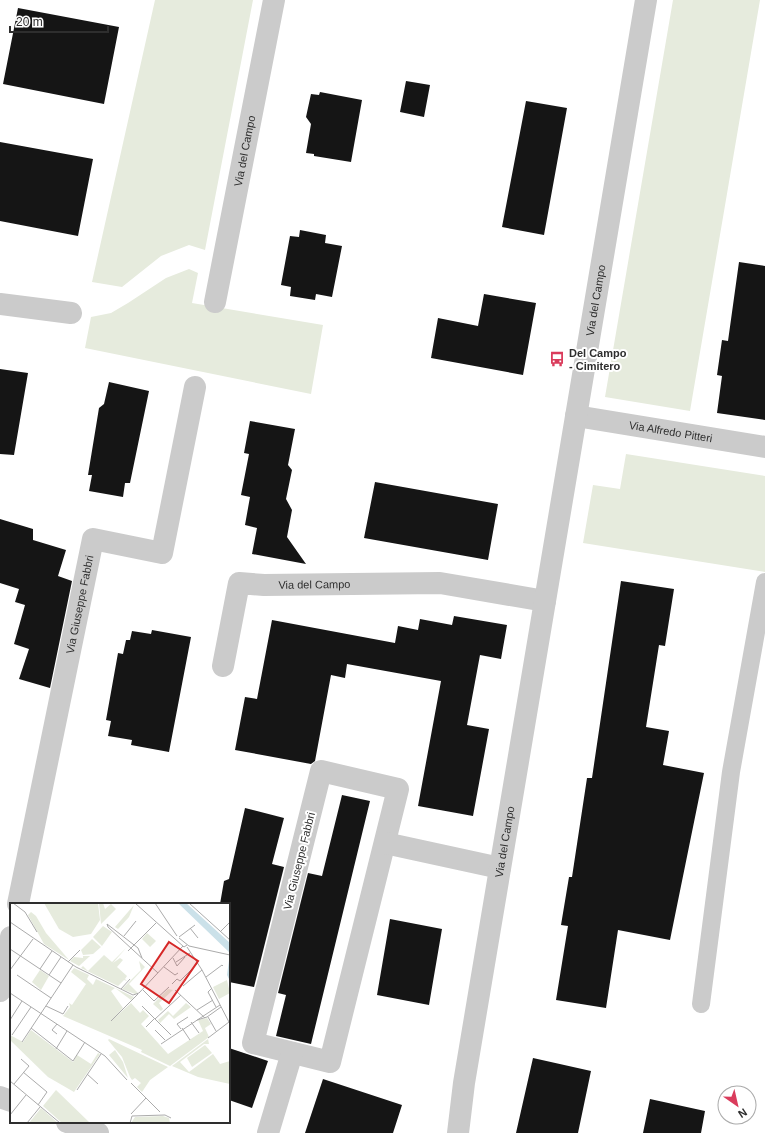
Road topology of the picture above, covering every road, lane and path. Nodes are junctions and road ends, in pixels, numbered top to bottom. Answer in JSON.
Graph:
{"nodes":[{"id":1,"x":274,"y":0,"type":"edge"},
{"id":2,"x":646,"y":0,"type":"edge"},
{"id":3,"x":215,"y":302,"type":"dead end"},
{"id":4,"x":0,"y":304,"type":"edge"},
{"id":5,"x":71,"y":313,"type":"dead end"},
{"id":6,"x":195,"y":387,"type":"dead end"},
{"id":7,"x":576,"y":416,"type":"junction"},
{"id":8,"x":765,"y":447,"type":"edge"},
{"id":9,"x":765,"y":582,"type":"edge"},
{"id":10,"x":545,"y":601,"type":"junction"},
{"id":11,"x":223,"y":666,"type":"dead end"},
{"id":12,"x":385,"y":843,"type":"junction"},
{"id":13,"x":500,"y":868,"type":"junction"},
{"id":14,"x":18,"y":903,"type":"edge"},
{"id":15,"x":10,"y":943,"type":"edge"},
{"id":16,"x":0,"y":991,"type":"edge"},
{"id":17,"x":701,"y":1004,"type":"dead end"},
{"id":18,"x":292,"y":1053,"type":"junction"},
{"id":19,"x":464,"y":1083,"type":"junction"},
{"id":20,"x":0,"y":1097,"type":"edge"},
{"id":21,"x":10,"y":1101,"type":"edge"},
{"id":22,"x":70,"y":1123,"type":"edge"},
{"id":23,"x":98,"y":1133,"type":"edge"},
{"id":24,"x":268,"y":1133,"type":"edge"},
{"id":25,"x":449,"y":1133,"type":"edge"},
{"id":26,"x":458,"y":1133,"type":"edge"}],
"edges":[{"from":1,"to":3,"type":"street","name":"Via del Campo"},
{"from":2,"to":7,"type":"street","name":"Via del Campo"},
{"from":4,"to":5,"type":"street"},
{"from":6,"to":14,"type":"street","name":"Via Giuseppe Fabbri"},
{"from":7,"to":8,"type":"street","name":"Via Alfredo Pitteri"},
{"from":7,"to":10,"type":"street","name":"Via del Campo"},
{"from":9,"to":17,"type":"lane"},
{"from":10,"to":11,"type":"street","name":"Via del Campo"},
{"from":10,"to":13,"type":"street","name":"Via del Campo"},
{"from":12,"to":13,"type":"street"},
{"from":12,"to":18,"type":"street","name":"Via Giuseppe Fabbri"},
{"from":12,"to":18,"type":"street","name":"Via Giuseppe Fabbri"},
{"from":13,"to":19,"type":"street","name":"Via del Campo"},
{"from":15,"to":16,"type":"street"},
{"from":18,"to":24,"type":"street"},
{"from":19,"to":25,"type":"street","name":"Via del Campo"},
{"from":19,"to":26,"type":"street","name":"Via del Campo"},
{"from":20,"to":21,"type":"street"},
{"from":22,"to":23,"type":"street"}]}
